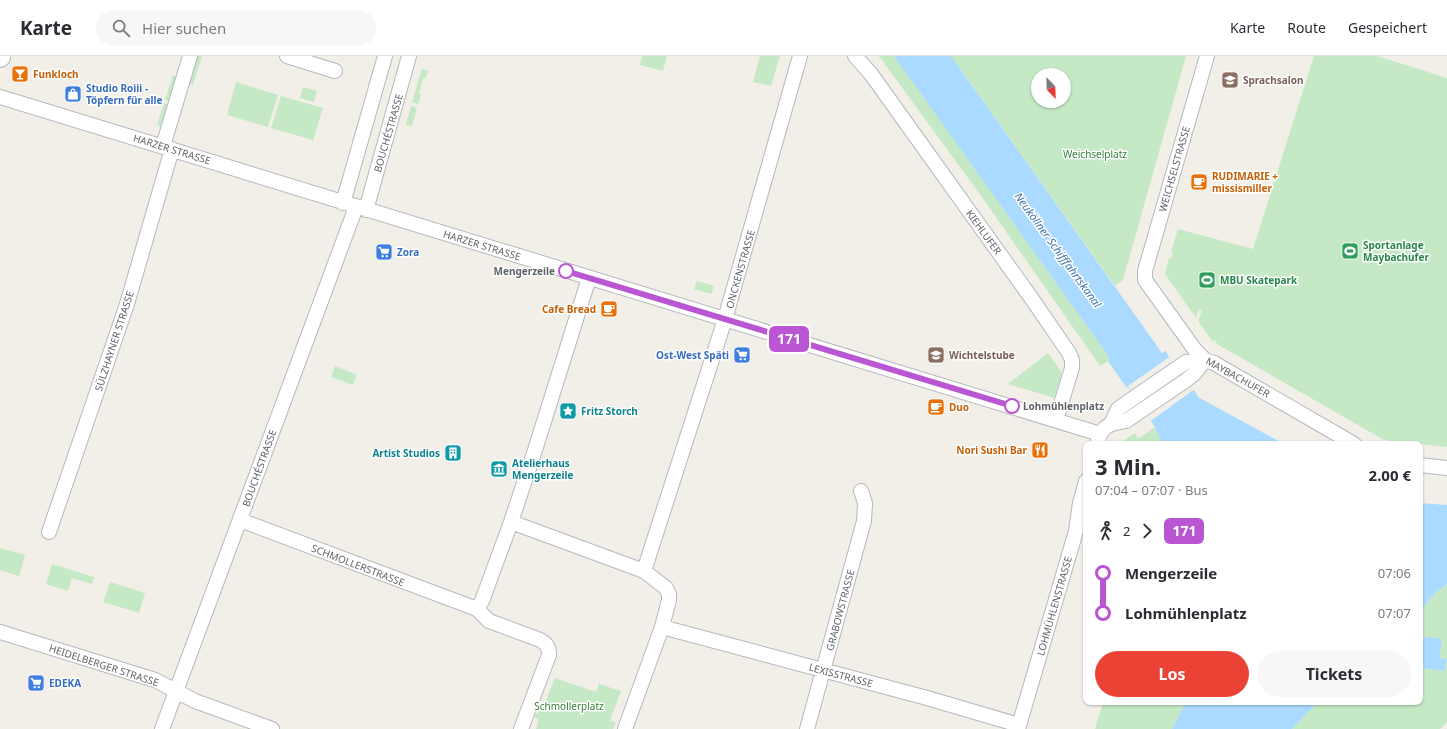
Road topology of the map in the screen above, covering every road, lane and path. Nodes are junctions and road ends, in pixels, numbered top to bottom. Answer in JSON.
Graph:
{"nodes":[{"id":1,"x":190,"y":56,"type":"edge"},
{"id":2,"x":287,"y":56,"type":"edge"},
{"id":3,"x":385,"y":56,"type":"edge"},
{"id":4,"x":410,"y":56,"type":"edge"},
{"id":5,"x":800,"y":56,"type":"edge"},
{"id":6,"x":855,"y":56,"type":"edge"},
{"id":7,"x":1207,"y":56,"type":"edge"},
{"id":8,"x":335,"y":71,"type":"dead end"},
{"id":9,"x":0,"y":97,"type":"edge"},
{"id":10,"x":167,"y":148,"type":"junction"},
{"id":11,"x":355,"y":206,"type":"junction"},
{"id":12,"x":589,"y":278,"type":"junction"},
{"id":13,"x":1147,"y":282,"type":"joint"},
{"id":14,"x":725,"y":319,"type":"junction"},
{"id":15,"x":1205,"y":360,"type":"junction"},
{"id":16,"x":1056,"y":420,"type":"junction"},
{"id":17,"x":1099,"y":439,"type":"edge"},
{"id":18,"x":1349,"y":441,"type":"edge"},
{"id":19,"x":1423,"y":466,"type":"edge"},
{"id":20,"x":1447,"y":468,"type":"edge"},
{"id":21,"x":861,"y":491,"type":"dead end"},
{"id":22,"x":1083,"y":492,"type":"edge"},
{"id":23,"x":240,"y":520,"type":"junction"},
{"id":24,"x":511,"y":522,"type":"junction"},
{"id":25,"x":49,"y":532,"type":"dead end"},
{"id":26,"x":644,"y":571,"type":"junction"},
{"id":27,"x":477,"y":609,"type":"junction"},
{"id":28,"x":662,"y":626,"type":"junction"},
{"id":29,"x":0,"y":632,"type":"edge"},
{"id":30,"x":824,"y":670,"type":"junction"},
{"id":31,"x":176,"y":690,"type":"junction"},
{"id":32,"x":1019,"y":727,"type":"edge"},
{"id":33,"x":162,"y":729,"type":"edge"},
{"id":34,"x":272,"y":729,"type":"edge"},
{"id":35,"x":521,"y":729,"type":"edge"},
{"id":36,"x":625,"y":729,"type":"edge"},
{"id":37,"x":807,"y":729,"type":"edge"}],
"edges":[{"from":1,"to":10,"type":"street","name":"SÜLZHAYNER STRASSE"},
{"from":2,"to":8,"type":"street"},
{"from":3,"to":11,"type":"street","name":"BOUCHÉSTRASSE"},
{"from":4,"to":11,"type":"street","name":"BOUCHÉSTRASSE"},
{"from":5,"to":14,"type":"street","name":"ONCKENSTRASSE"},
{"from":6,"to":16,"type":"street","name":"KIEHLUFER"},
{"from":7,"to":13,"type":"street","name":"WEICHSELSTRASSE"},
{"from":9,"to":10,"type":"street","name":"HARZER STRASSE"},
{"from":10,"to":11,"type":"street","name":"HARZER STRASSE"},
{"from":10,"to":25,"type":"street","name":"SÜLZHAYNER STRASSE"},
{"from":11,"to":12,"type":"street","name":"HARZER STRASSE"},
{"from":11,"to":23,"type":"street","name":"BOUCHÉSTRASSE"},
{"from":12,"to":14,"type":"street","name":"HARZER STRASSE"},
{"from":12,"to":24,"type":"street"},
{"from":13,"to":15,"type":"street","name":"MAYBACHUFER"},
{"from":14,"to":16,"type":"street","name":"HARZER STRASSE"},
{"from":14,"to":26,"type":"street","name":"ONCKENSTRASSE"},
{"from":15,"to":17,"type":"street"},
{"from":15,"to":18,"type":"street","name":"MAYBACHUFER"},
{"from":16,"to":17,"type":"street"},
{"from":19,"to":20,"type":"street"},
{"from":21,"to":30,"type":"street","name":"GRABOWSTRASSE"},
{"from":22,"to":32,"type":"street","name":"LOHMÜHLENSTRASSE"},
{"from":23,"to":27,"type":"street","name":"SCHMOLLERSTRASSE"},
{"from":23,"to":31,"type":"street","name":"BOUCHÉSTRASSE"},
{"from":24,"to":26,"type":"street"},
{"from":24,"to":27,"type":"street"},
{"from":26,"to":28,"type":"street"},
{"from":27,"to":35,"type":"street"},
{"from":28,"to":30,"type":"street","name":"LEXISSTRASSE"},
{"from":28,"to":36,"type":"street"},
{"from":29,"to":31,"type":"street","name":"HEIDELBERGER STRASSE"},
{"from":30,"to":32,"type":"street","name":"LEXISSTRASSE"},
{"from":30,"to":37,"type":"street","name":"GRABOWSTRASSE"},
{"from":31,"to":33,"type":"street","name":"BOUCHÉSTRASSE"},
{"from":31,"to":34,"type":"street","name":"HEIDELBERGER STRASSE"}]}
